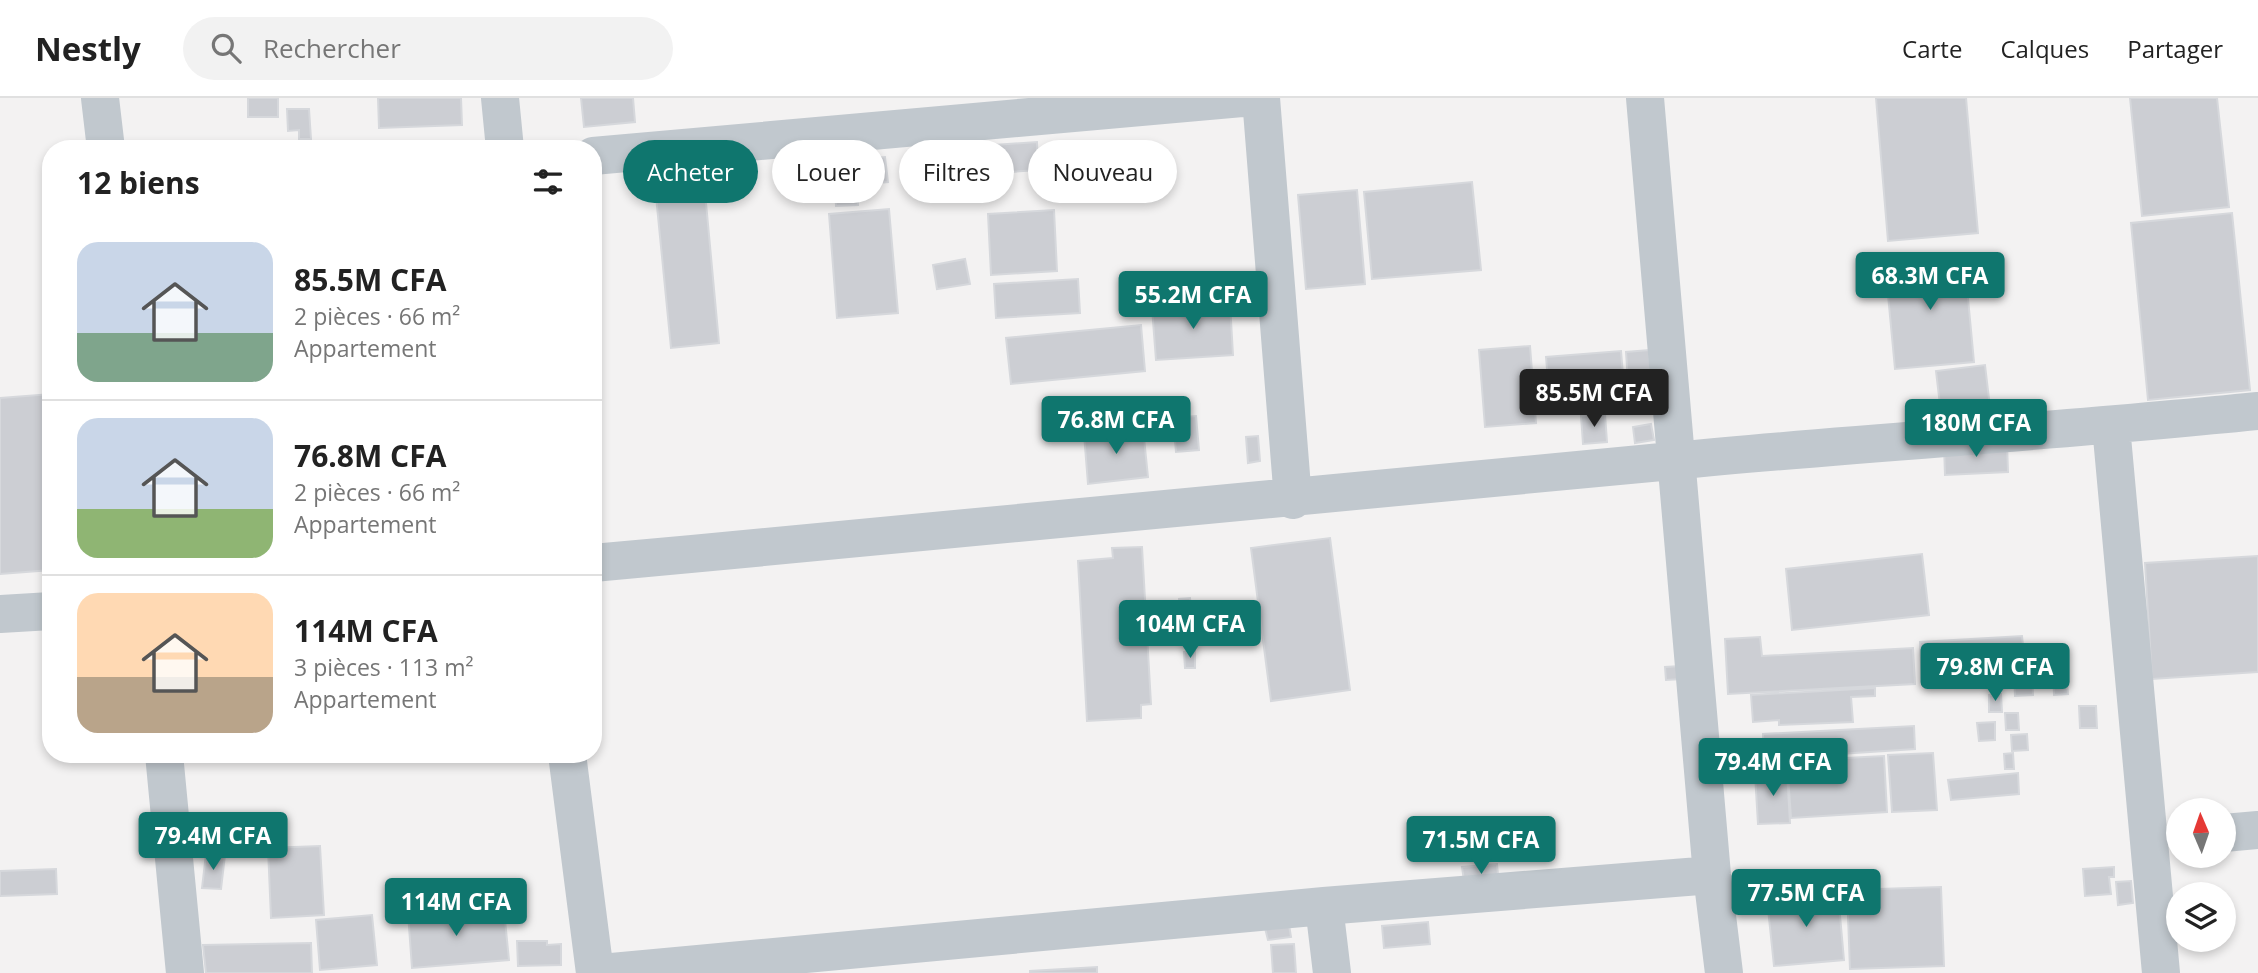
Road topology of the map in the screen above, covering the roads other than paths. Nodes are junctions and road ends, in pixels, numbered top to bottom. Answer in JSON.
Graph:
{"nodes":[{"id":1,"x":100,"y":98,"type":"edge"},
{"id":2,"x":500,"y":98,"type":"edge"},
{"id":3,"x":1242,"y":98,"type":"edge"},
{"id":4,"x":1261,"y":98,"type":"edge"},
{"id":5,"x":1645,"y":98,"type":"edge"},
{"id":6,"x":105,"y":140,"type":"edge"},
{"id":7,"x":504,"y":140,"type":"edge"},
{"id":8,"x":602,"y":155,"type":"edge"},
{"id":9,"x":2258,"y":411,"type":"edge"},
{"id":10,"x":2111,"y":426,"type":"junction"},
{"id":11,"x":1676,"y":461,"type":"junction"},
{"id":12,"x":1293,"y":500,"type":"junction"},
{"id":13,"x":602,"y":561,"type":"edge"},
{"id":14,"x":42,"y":612,"type":"edge"},
{"id":15,"x":0,"y":614,"type":"edge"},
{"id":16,"x":165,"y":763,"type":"edge"},
{"id":17,"x":568,"y":763,"type":"edge"},
{"id":18,"x":2258,"y":830,"type":"edge"},
{"id":19,"x":2236,"y":833,"type":"edge"},
{"id":20,"x":2165,"y":840,"type":"edge"},
{"id":21,"x":1712,"y":875,"type":"junction"},
{"id":22,"x":1324,"y":906,"type":"junction"},
{"id":23,"x":185,"y":973,"type":"edge"},
{"id":24,"x":595,"y":973,"type":"edge"},
{"id":25,"x":601,"y":973,"type":"edge"},
{"id":26,"x":1332,"y":973,"type":"edge"},
{"id":27,"x":1724,"y":973,"type":"edge"},
{"id":28,"x":2161,"y":973,"type":"edge"}],
"edges":[{"from":1,"to":6,"type":"street"},
{"from":2,"to":7,"type":"street"},
{"from":3,"to":8,"type":"street"},
{"from":4,"to":12,"type":"street"},
{"from":5,"to":11,"type":"street"},
{"from":9,"to":10,"type":"street"},
{"from":10,"to":11,"type":"street"},
{"from":10,"to":20,"type":"street"},
{"from":11,"to":12,"type":"street"},
{"from":11,"to":21,"type":"street"},
{"from":12,"to":13,"type":"street"},
{"from":14,"to":15,"type":"street"},
{"from":16,"to":23,"type":"street"},
{"from":17,"to":24,"type":"street"},
{"from":18,"to":19,"type":"street"},
{"from":20,"to":28,"type":"street"},
{"from":21,"to":22,"type":"street"},
{"from":21,"to":27,"type":"street"},
{"from":22,"to":25,"type":"street"},
{"from":22,"to":26,"type":"street"}]}
